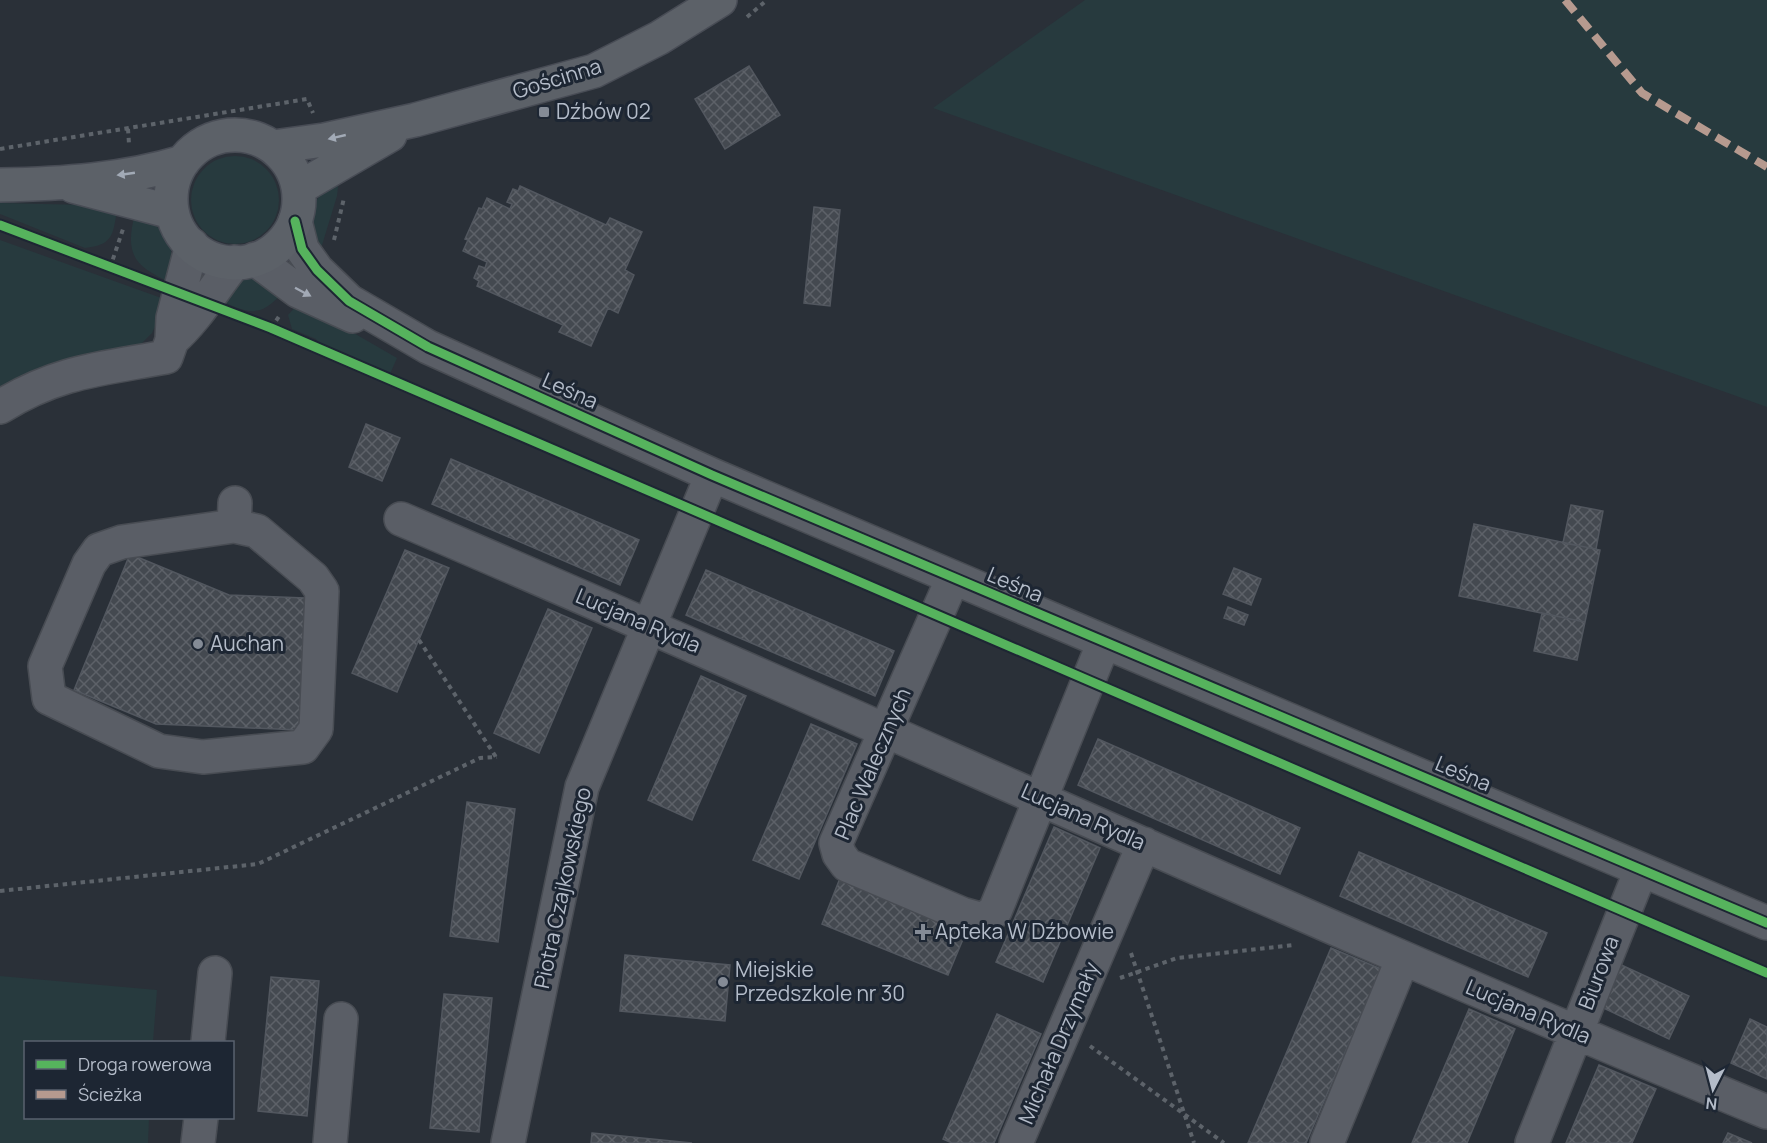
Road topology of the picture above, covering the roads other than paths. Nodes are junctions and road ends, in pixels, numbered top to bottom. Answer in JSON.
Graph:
{"nodes":[{"id":1,"x":733,"y":9,"type":"edge"},
{"id":2,"x":273,"y":147,"type":"junction"},
{"id":3,"x":331,"y":153,"type":"junction"},
{"id":4,"x":183,"y":162,"type":"junction"},
{"id":5,"x":63,"y":183,"type":"junction"},
{"id":6,"x":0,"y":185,"type":"edge"},
{"id":7,"x":299,"y":188,"type":"junction"},
{"id":8,"x":172,"y":213,"type":"junction"},
{"id":9,"x":295,"y":221,"type":"junction"},
{"id":10,"x":192,"y":245,"type":"junction"},
{"id":11,"x":245,"y":260,"type":"junction"},
{"id":12,"x":308,"y":280,"type":"junction"},
{"id":13,"x":172,"y":340,"type":"junction"},
{"id":14,"x":0,"y":407,"type":"edge"},
{"id":15,"x":712,"y":475,"type":"junction"},
{"id":16,"x":234,"y":515,"type":"joint"},
{"id":17,"x":401,"y":519,"type":"dead end"},
{"id":18,"x":953,"y":578,"type":"junction"},
{"id":19,"x":651,"y":626,"type":"junction"},
{"id":20,"x":1104,"y":642,"type":"junction"},
{"id":21,"x":885,"y":730,"type":"junction"},
{"id":22,"x":1042,"y":799,"type":"junction"},
{"id":23,"x":1144,"y":844,"type":"junction"},
{"id":24,"x":1641,"y":870,"type":"junction"},
{"id":25,"x":1767,"y":923,"type":"edge"},
{"id":26,"x":1403,"y":958,"type":"junction"},
{"id":27,"x":215,"y":973,"type":"dead end"},
{"id":28,"x":340,"y":1018,"type":"dead end"},
{"id":29,"x":1575,"y":1033,"type":"junction"},
{"id":30,"x":208,"y":1041,"type":"edge"},
{"id":31,"x":1767,"y":1112,"type":"edge"},
{"id":32,"x":201,"y":1119,"type":"edge"},
{"id":33,"x":198,"y":1143,"type":"edge"},
{"id":34,"x":330,"y":1143,"type":"edge"},
{"id":35,"x":508,"y":1143,"type":"edge"},
{"id":36,"x":1016,"y":1143,"type":"edge"},
{"id":37,"x":1327,"y":1143,"type":"edge"},
{"id":38,"x":1532,"y":1143,"type":"edge"}],
"edges":[{"from":1,"to":3,"type":"main road","name":"Gościnna"},
{"from":3,"to":2,"type":"main road","name":"Gościnna","one_way":true},
{"from":2,"to":4,"type":"main road"},
{"from":2,"to":7,"type":"main road"},
{"from":3,"to":7,"type":"main road","name":"Gościnna"},
{"from":4,"to":5,"type":"main road","one_way":true},
{"from":4,"to":8,"type":"main road"},
{"from":5,"to":6,"type":"main road"},
{"from":5,"to":8,"type":"main road"},
{"from":7,"to":9,"type":"main road"},
{"from":8,"to":10,"type":"main road"},
{"from":9,"to":11,"type":"main road"},
{"from":9,"to":12,"type":"street","name":"Leśna"},
{"from":10,"to":11,"type":"main road"},
{"from":10,"to":13,"type":"street"},
{"from":11,"to":12,"type":"street","name":"Leśna","one_way":true},
{"from":11,"to":13,"type":"street"},
{"from":12,"to":15,"type":"street","name":"Leśna"},
{"from":13,"to":14,"type":"street"},
{"from":15,"to":18,"type":"street","name":"Leśna"},
{"from":15,"to":19,"type":"street","name":"Piotra Czajkowskiego"},
{"from":16,"to":16,"type":"street"},
{"from":17,"to":19,"type":"street","name":"Lucjana Rydla"},
{"from":18,"to":20,"type":"street","name":"Leśna"},
{"from":18,"to":21,"type":"street","name":"Plac Walecznych"},
{"from":19,"to":21,"type":"street","name":"Lucjana Rydla"},
{"from":19,"to":35,"type":"street","name":"Piotra Czajkowskiego"},
{"from":20,"to":22,"type":"street","name":"Plac Walecznych"},
{"from":20,"to":24,"type":"street","name":"Leśna"},
{"from":21,"to":22,"type":"street","name":"Lucjana Rydla"},
{"from":21,"to":22,"type":"street","name":"Plac Walecznych"},
{"from":22,"to":23,"type":"street","name":"Lucjana Rydla"},
{"from":23,"to":26,"type":"street","name":"Lucjana Rydla"},
{"from":23,"to":36,"type":"street","name":"Michała Drzymały"},
{"from":24,"to":25,"type":"street","name":"Leśna"},
{"from":24,"to":29,"type":"street","name":"Biurowa"},
{"from":26,"to":29,"type":"street","name":"Lucjana Rydla"},
{"from":26,"to":37,"type":"street"},
{"from":27,"to":30,"type":"street"},
{"from":28,"to":34,"type":"street"},
{"from":29,"to":31,"type":"street","name":"Lucjana Rydla"},
{"from":29,"to":38,"type":"street","name":"Biurowa"},
{"from":32,"to":33,"type":"street"}]}
